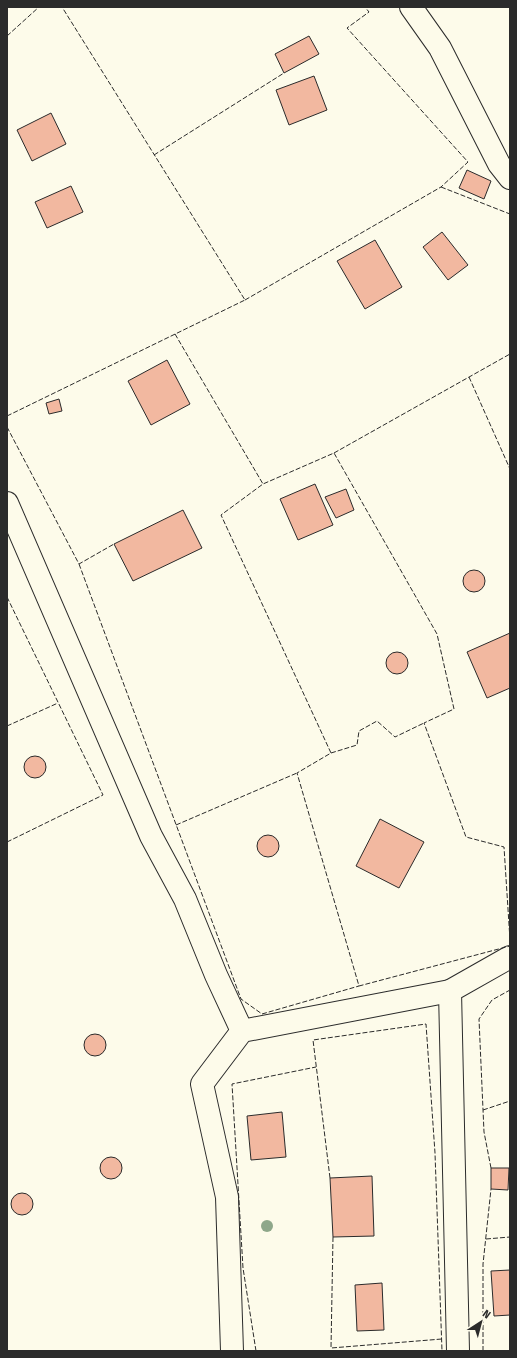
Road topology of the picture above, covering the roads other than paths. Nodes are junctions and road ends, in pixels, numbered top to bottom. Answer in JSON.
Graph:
{"nodes":[{"id":1,"x":411,"y":7,"type":"edge"},
{"id":2,"x":510,"y":178,"type":"edge"},
{"id":3,"x":7,"y":503,"type":"edge"},
{"id":4,"x":510,"y":957,"type":"edge"},
{"id":5,"x":450,"y":991,"type":"junction"},
{"id":6,"x":242,"y":1031,"type":"junction"},
{"id":7,"x":232,"y":1351,"type":"edge"},
{"id":8,"x":458,"y":1351,"type":"edge"}],
"edges":[{"from":1,"to":2,"type":"street"},
{"from":3,"to":6,"type":"street"},
{"from":4,"to":5,"type":"street"},
{"from":5,"to":6,"type":"street"},
{"from":5,"to":8,"type":"street"},
{"from":6,"to":7,"type":"street"}]}
